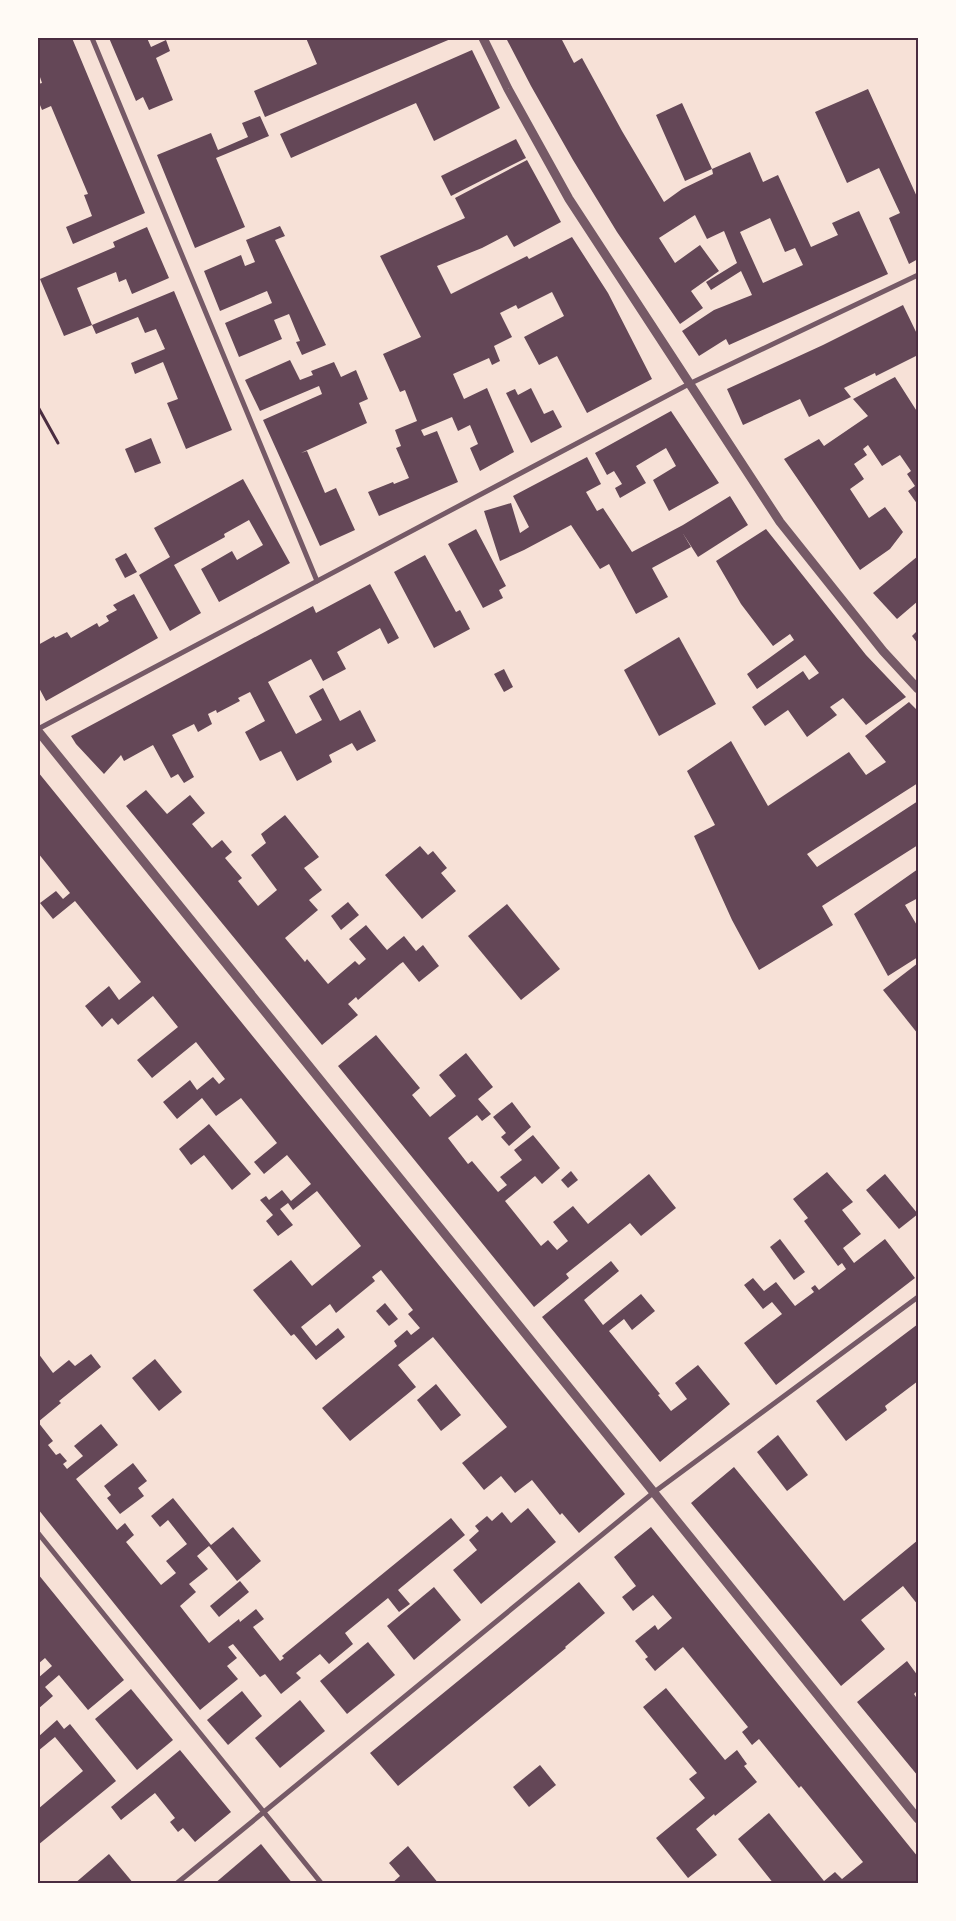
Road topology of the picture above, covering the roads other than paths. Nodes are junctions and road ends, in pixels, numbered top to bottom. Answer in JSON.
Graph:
{"nodes":[{"id":1,"x":92,"y":38,"type":"edge"},
{"id":2,"x":483,"y":38,"type":"edge"},
{"id":3,"x":918,"y":275,"type":"edge"},
{"id":4,"x":690,"y":384,"type":"junction"},
{"id":5,"x":318,"y":581,"type":"junction"},
{"id":6,"x":918,"y":689,"type":"edge"},
{"id":7,"x":38,"y":730,"type":"edge"},
{"id":8,"x":918,"y":1297,"type":"edge"},
{"id":9,"x":653,"y":1493,"type":"junction"},
{"id":10,"x":38,"y":1533,"type":"edge"},
{"id":11,"x":264,"y":1811,"type":"junction"},
{"id":12,"x":918,"y":1819,"type":"edge"},
{"id":13,"x":176,"y":1884,"type":"edge"},
{"id":14,"x":322,"y":1884,"type":"edge"}],
"edges":[{"from":1,"to":5,"type":"street"},
{"from":2,"to":4,"type":"street"},
{"from":3,"to":4,"type":"street"},
{"from":4,"to":5,"type":"street"},
{"from":4,"to":6,"type":"street"},
{"from":5,"to":7,"type":"street"},
{"from":7,"to":9,"type":"street"},
{"from":8,"to":9,"type":"street"},
{"from":9,"to":11,"type":"street"},
{"from":9,"to":12,"type":"street"},
{"from":10,"to":11,"type":"street"},
{"from":11,"to":13,"type":"street"},
{"from":11,"to":14,"type":"street"}]}
